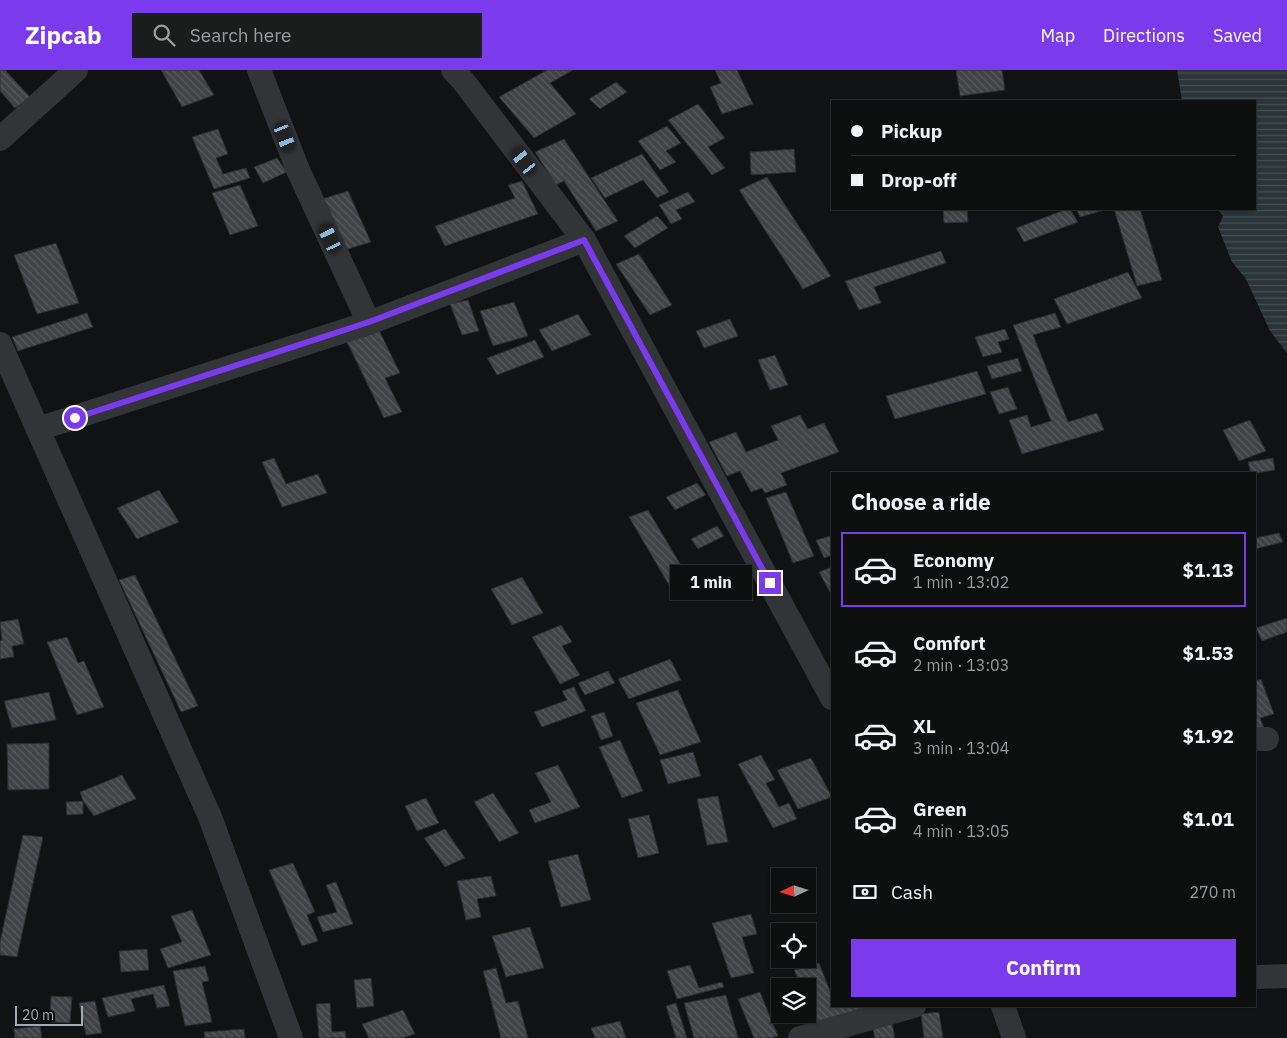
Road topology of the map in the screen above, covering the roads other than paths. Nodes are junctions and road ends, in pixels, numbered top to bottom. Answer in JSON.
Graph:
{"nodes":[{"id":1,"x":76,"y":70,"type":"edge"},
{"id":2,"x":259,"y":70,"type":"edge"},
{"id":3,"x":453,"y":70,"type":"edge"},
{"id":4,"x":0,"y":139,"type":"edge"},
{"id":5,"x":584,"y":240,"type":"junction"},
{"id":6,"x":369,"y":322,"type":"junction"},
{"id":7,"x":0,"y":344,"type":"edge"},
{"id":8,"x":38,"y":430,"type":"junction"},
{"id":9,"x":831,"y":696,"type":"edge"},
{"id":10,"x":1287,"y":976,"type":"edge"},
{"id":11,"x":1256,"y":977,"type":"edge"},
{"id":12,"x":910,"y":1007,"type":"edge"},
{"id":13,"x":1003,"y":1007,"type":"edge"},
{"id":14,"x":290,"y":1038,"type":"edge"},
{"id":15,"x":800,"y":1038,"type":"edge"},
{"id":16,"x":1014,"y":1038,"type":"edge"}],
"edges":[{"from":1,"to":4,"type":"street"},
{"from":2,"to":6,"type":"street"},
{"from":3,"to":5,"type":"street"},
{"from":5,"to":6,"type":"street"},
{"from":5,"to":9,"type":"street"},
{"from":6,"to":8,"type":"street"},
{"from":7,"to":8,"type":"street"},
{"from":8,"to":14,"type":"street"},
{"from":10,"to":11,"type":"street"},
{"from":12,"to":15,"type":"street"},
{"from":13,"to":16,"type":"street"}]}
